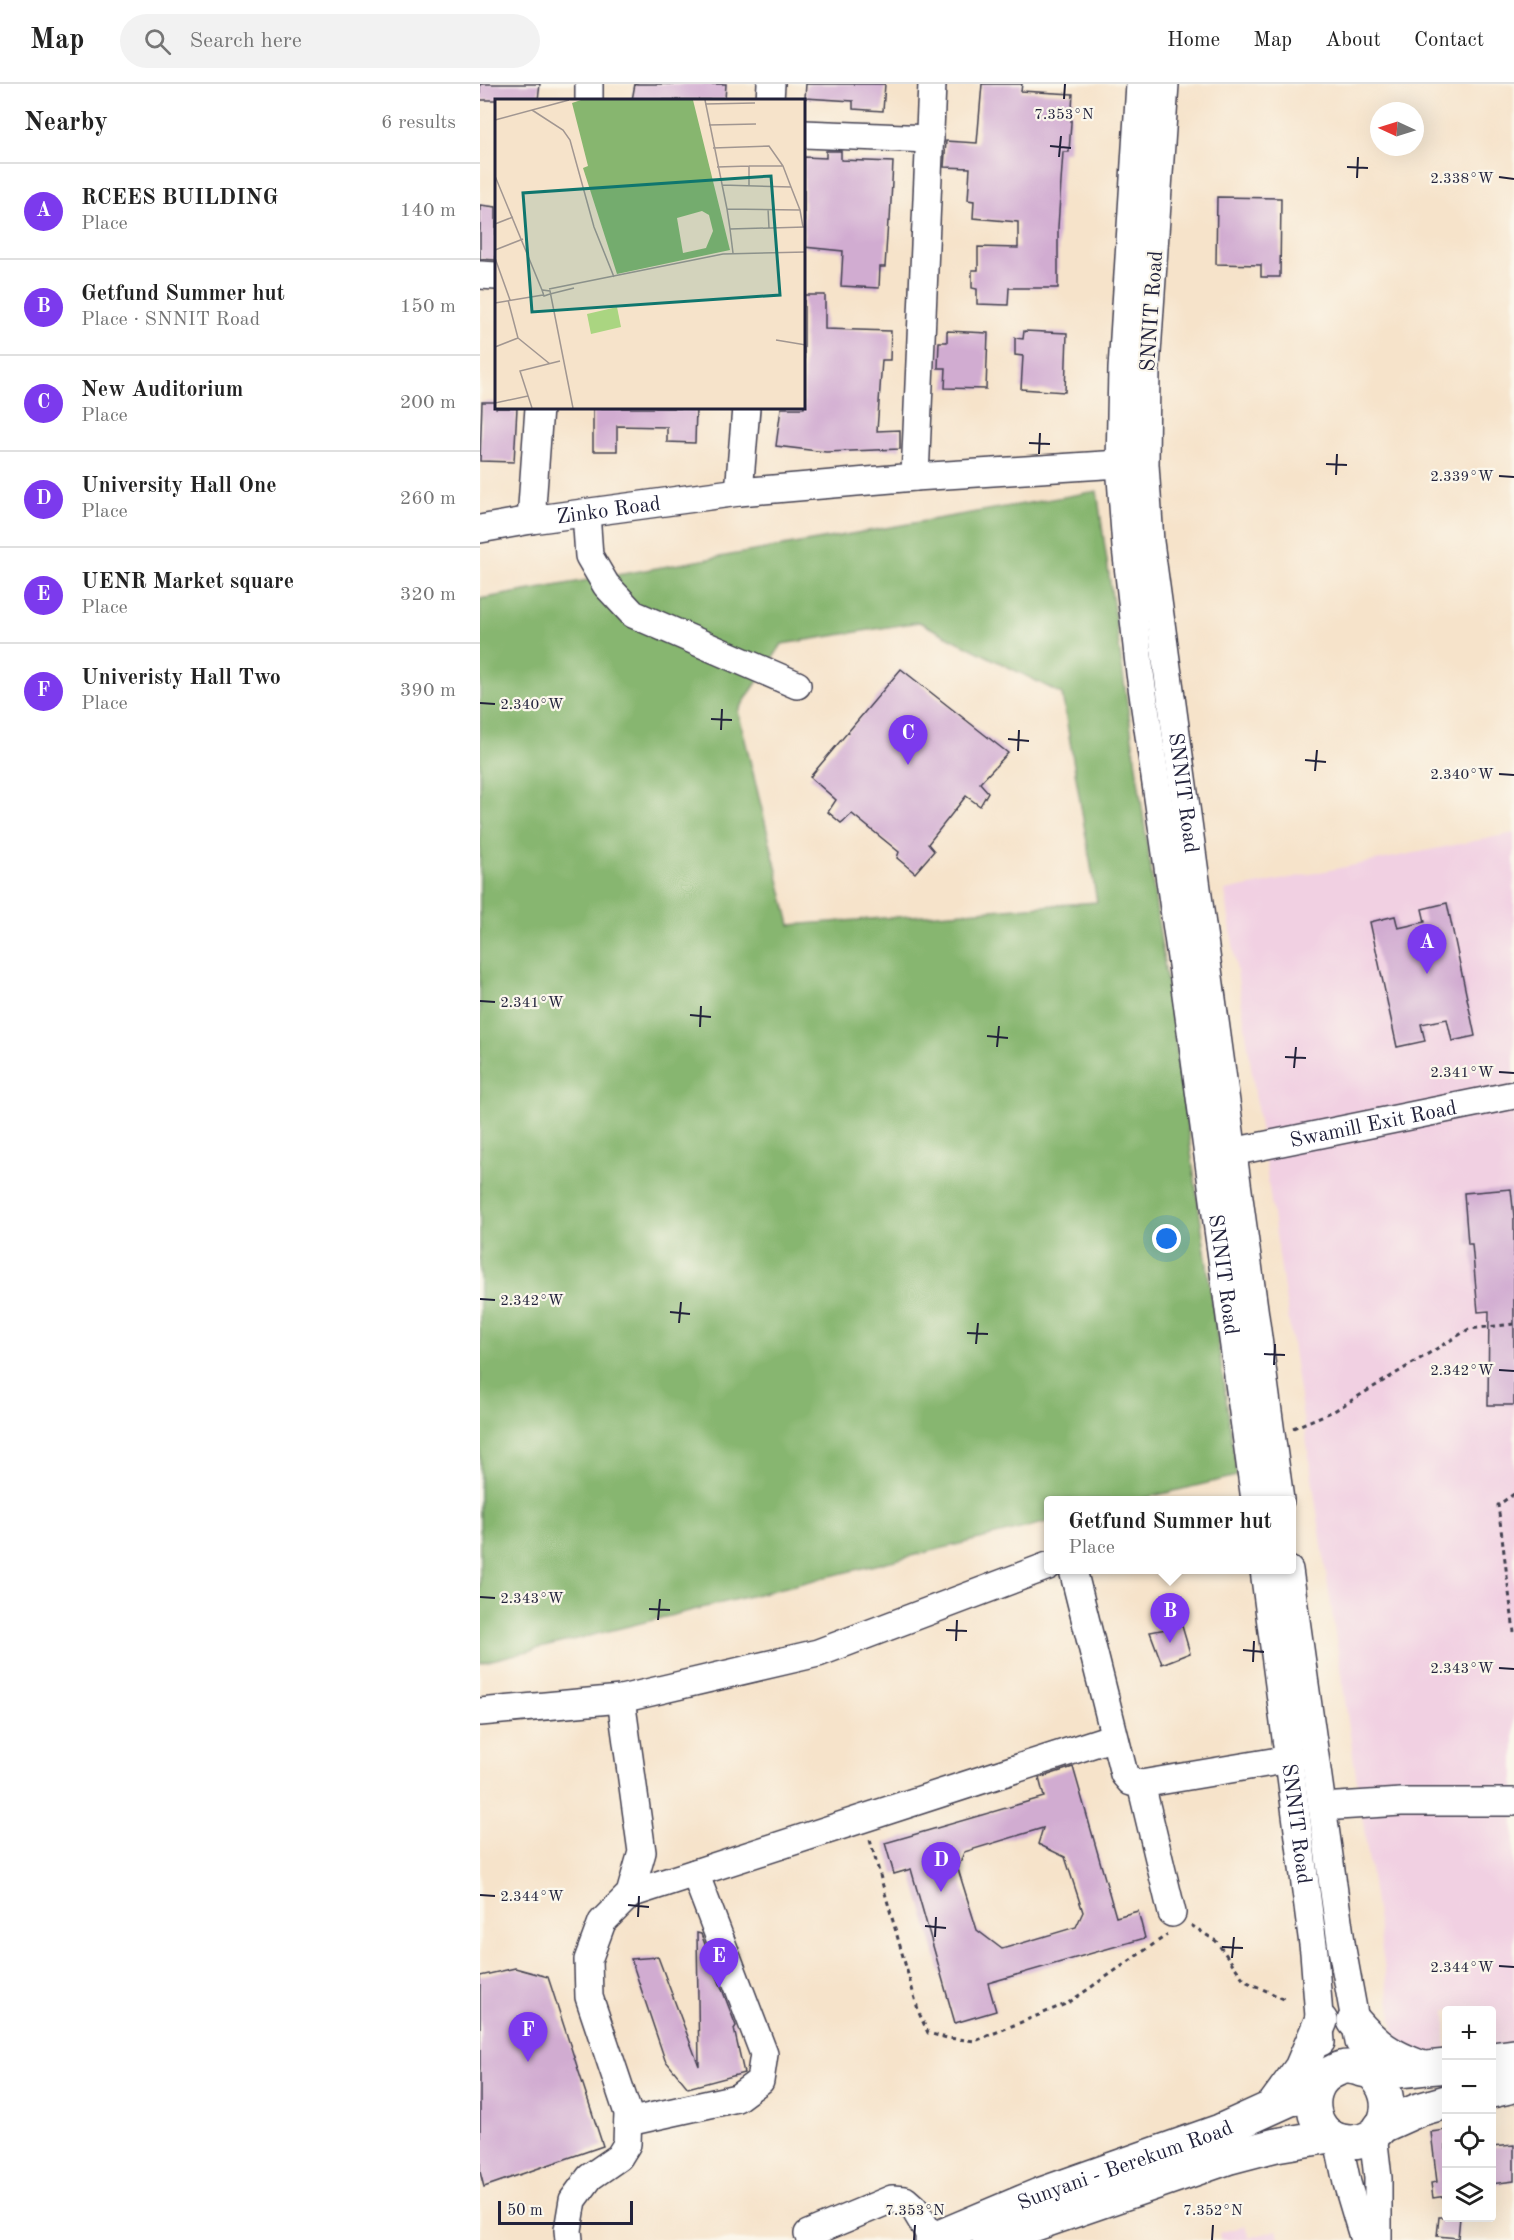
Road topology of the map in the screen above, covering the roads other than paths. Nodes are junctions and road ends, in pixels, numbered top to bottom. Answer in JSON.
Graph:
{"nodes":[{"id":1,"x":771,"y":84,"type":"edge"},
{"id":2,"x":932,"y":84,"type":"edge"},
{"id":3,"x":1140,"y":84,"type":"edge"},
{"id":4,"x":1166,"y":84,"type":"edge"},
{"id":5,"x":770,"y":99,"type":"edge"},
{"id":6,"x":806,"y":134,"type":"edge"},
{"id":7,"x":930,"y":139,"type":"junction"},
{"id":8,"x":480,"y":275,"type":"edge"},
{"id":9,"x":495,"y":276,"type":"edge"},
{"id":10,"x":540,"y":410,"type":"edge"},
{"id":11,"x":746,"y":410,"type":"edge"},
{"id":12,"x":1120,"y":464,"type":"junction"},
{"id":13,"x":915,"y":477,"type":"junction"},
{"id":14,"x":740,"y":492,"type":"junction"},
{"id":15,"x":586,"y":513,"type":"junction"},
{"id":16,"x":531,"y":520,"type":"junction"},
{"id":17,"x":480,"y":529,"type":"edge"},
{"id":18,"x":797,"y":685,"type":"dead end"},
{"id":19,"x":1514,"y":1095,"type":"edge"},
{"id":20,"x":1232,"y":1152,"type":"junction"},
{"id":21,"x":1227,"y":1206,"type":"junction"},
{"id":22,"x":1232,"y":1241,"type":"junction"},
{"id":23,"x":1255,"y":1496,"type":"edge"},
{"id":24,"x":1279,"y":1496,"type":"edge"},
{"id":25,"x":1044,"y":1568,"type":"edge"},
{"id":26,"x":1074,"y":1574,"type":"edge"},
{"id":27,"x":1265,"y":1574,"type":"edge"},
{"id":28,"x":1290,"y":1574,"type":"edge"},
{"id":29,"x":621,"y":1699,"type":"junction"},
{"id":30,"x":480,"y":1712,"type":"edge"},
{"id":31,"x":1114,"y":1737,"type":"junction"},
{"id":32,"x":1290,"y":1759,"type":"junction"},
{"id":33,"x":1141,"y":1784,"type":"junction"},
{"id":34,"x":1514,"y":1802,"type":"edge"},
{"id":35,"x":1322,"y":1807,"type":"junction"},
{"id":36,"x":694,"y":1874,"type":"junction"},
{"id":37,"x":630,"y":1894,"type":"junction"},
{"id":38,"x":1179,"y":1917,"type":"road end"},
{"id":39,"x":1321,"y":2021,"type":"junction"},
{"id":40,"x":1354,"y":2021,"type":"junction"},
{"id":41,"x":1514,"y":2056,"type":"edge"},
{"id":42,"x":1496,"y":2058,"type":"edge"},
{"id":43,"x":1434,"y":2067,"type":"edge"},
{"id":44,"x":1368,"y":2071,"type":"junction"},
{"id":45,"x":1319,"y":2084,"type":"junction"},
{"id":46,"x":1514,"y":2086,"type":"edge"},
{"id":47,"x":1496,"y":2090,"type":"edge"},
{"id":48,"x":1442,"y":2103,"type":"edge"},
{"id":49,"x":1271,"y":2108,"type":"junction"},
{"id":50,"x":628,"y":2122,"type":"junction"},
{"id":51,"x":1377,"y":2131,"type":"junction"},
{"id":52,"x":1334,"y":2138,"type":"junction"},
{"id":53,"x":808,"y":2234,"type":"dead end"},
{"id":54,"x":569,"y":2240,"type":"edge"},
{"id":55,"x":932,"y":2240,"type":"edge"},
{"id":56,"x":989,"y":2240,"type":"edge"},
{"id":57,"x":1364,"y":2240,"type":"edge"},
{"id":58,"x":1378,"y":2240,"type":"edge"}],
"edges":[{"from":1,"to":5,"type":"street"},
{"from":2,"to":7,"type":"street"},
{"from":3,"to":12,"type":"street","name":"SNNIT Road"},
{"from":4,"to":20,"type":"street","name":"SNNIT Road"},
{"from":6,"to":7,"type":"street"},
{"from":7,"to":13,"type":"street"},
{"from":8,"to":9,"type":"street"},
{"from":10,"to":16,"type":"street"},
{"from":11,"to":14,"type":"street"},
{"from":12,"to":13,"type":"street","name":"Zinko Road"},
{"from":12,"to":21,"type":"street","name":"SNNIT Road"},
{"from":13,"to":14,"type":"street","name":"Zinko Road"},
{"from":14,"to":15,"type":"street","name":"Zinko Road"},
{"from":15,"to":16,"type":"street","name":"Zinko Road"},
{"from":15,"to":18,"type":"street"},
{"from":16,"to":17,"type":"street","name":"Zinko Road"},
{"from":19,"to":20,"type":"street","name":"Swamill Exit Road"},
{"from":20,"to":21,"type":"street","name":"SNNIT Road"},
{"from":21,"to":22,"type":"street","name":"SNNIT Road"},
{"from":22,"to":23,"type":"street","name":"SNNIT Road"},
{"from":22,"to":24,"type":"street","name":"SNNIT Road"},
{"from":25,"to":29,"type":"street"},
{"from":26,"to":31,"type":"street"},
{"from":27,"to":32,"type":"street","name":"SNNIT Road"},
{"from":28,"to":35,"type":"street","name":"SNNIT Road"},
{"from":29,"to":30,"type":"street"},
{"from":29,"to":37,"type":"street"},
{"from":31,"to":33,"type":"street"},
{"from":31,"to":36,"type":"street"},
{"from":32,"to":33,"type":"street"},
{"from":32,"to":39,"type":"street","name":"SNNIT Road"},
{"from":33,"to":38,"type":"street"},
{"from":34,"to":35,"type":"street"},
{"from":35,"to":40,"type":"street","name":"SNNIT Road"},
{"from":36,"to":37,"type":"street"},
{"from":36,"to":50,"type":"street"},
{"from":37,"to":50,"type":"street"},
{"from":39,"to":45,"type":"street","name":"SNNIT Road"},
{"from":39,"to":49,"type":"main road"},
{"from":40,"to":43,"type":"main road"},
{"from":40,"to":44,"type":"street","name":"SNNIT Road"},
{"from":41,"to":42,"type":"main road"},
{"from":43,"to":44,"type":"main road"},
{"from":44,"to":45,"type":"main road"},
{"from":44,"to":51,"type":"main road"},
{"from":45,"to":49,"type":"main road","name":"Sunyani - Berekum Road"},
{"from":45,"to":52,"type":"main road"},
{"from":46,"to":47,"type":"main road"},
{"from":48,"to":51,"type":"main road"},
{"from":49,"to":55,"type":"main road","name":"Sunyani - Berekum Road"},
{"from":50,"to":54,"type":"street"},
{"from":51,"to":52,"type":"main road"},
{"from":51,"to":58,"type":"street"},
{"from":52,"to":56,"type":"main road","name":"Sunyani - Berekum Road"},
{"from":52,"to":57,"type":"street"},
{"from":53,"to":55,"type":"street"}]}
